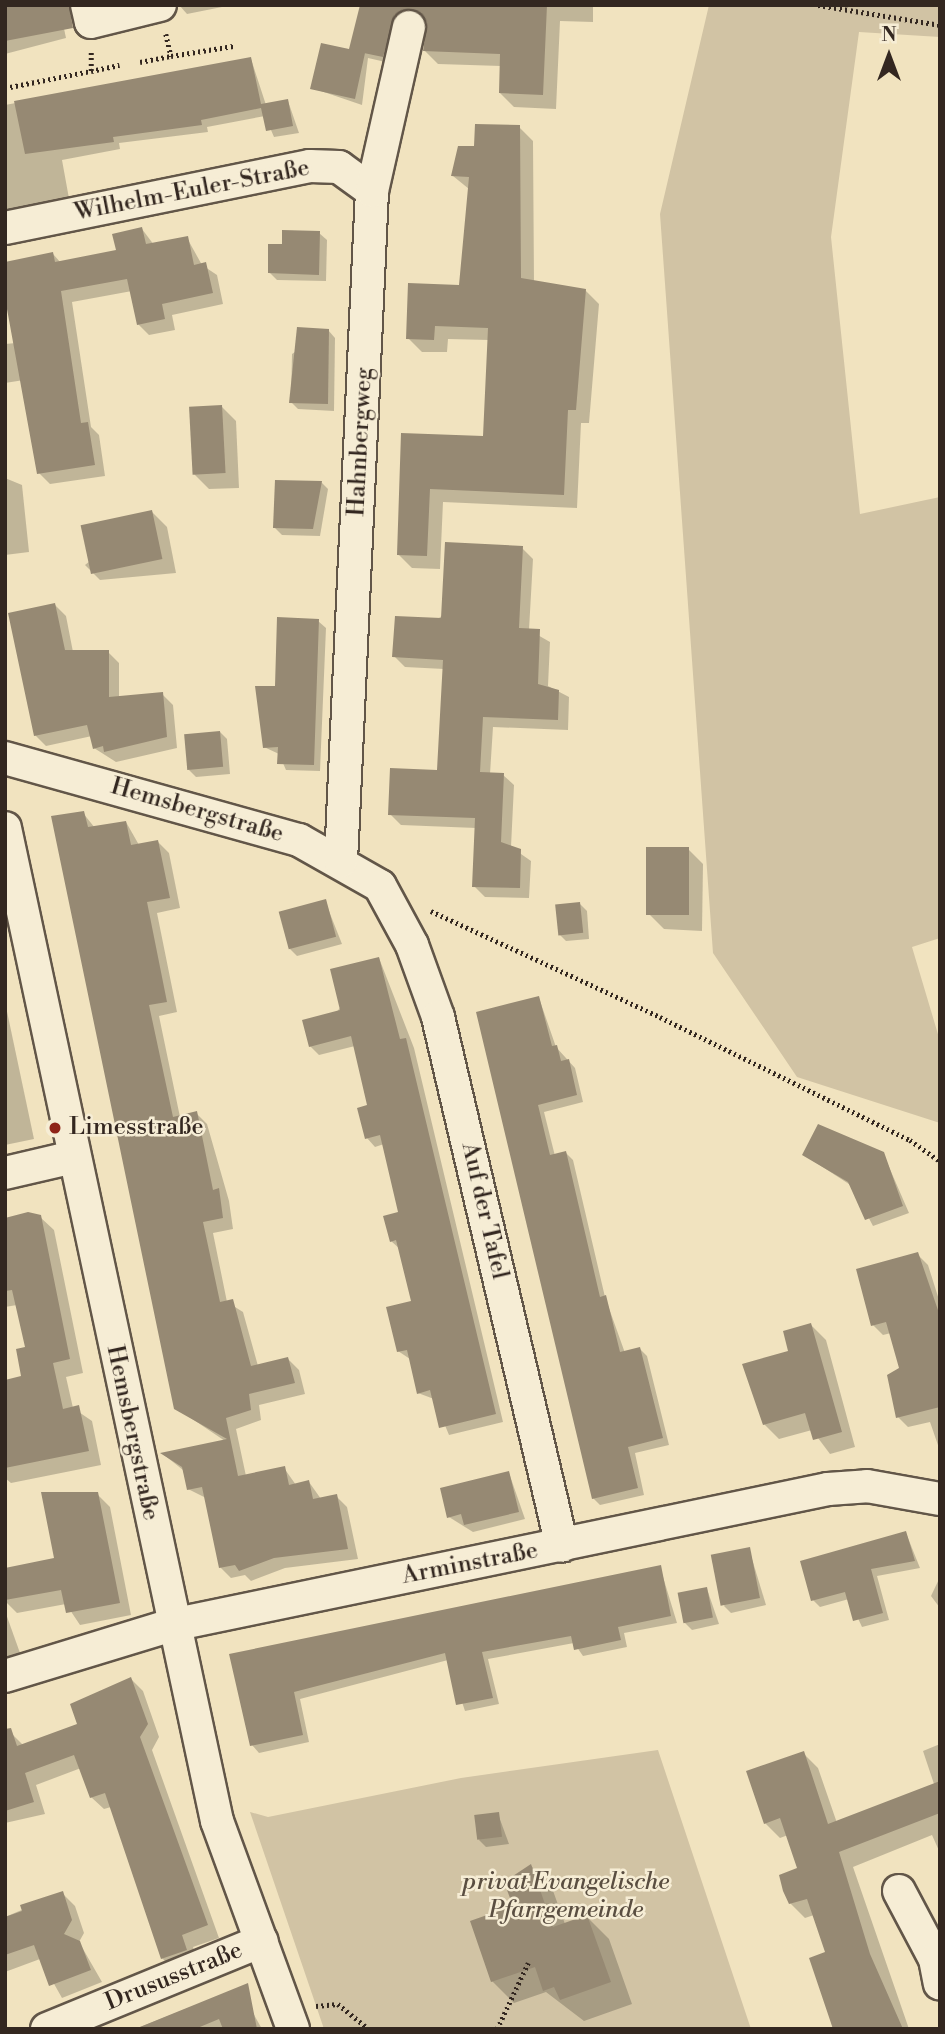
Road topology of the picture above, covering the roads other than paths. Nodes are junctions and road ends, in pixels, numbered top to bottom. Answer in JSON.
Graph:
{"nodes":[{"id":1,"x":160,"y":7,"type":"edge"},
{"id":2,"x":89,"y":14,"type":"edge"},
{"id":3,"x":409,"y":27,"type":"dead end"},
{"id":4,"x":372,"y":191,"type":"junction"},
{"id":5,"x":5,"y":228,"type":"edge"},
{"id":6,"x":5,"y":758,"type":"edge"},
{"id":7,"x":5,"y":828,"type":"edge"},
{"id":8,"x":341,"y":861,"type":"junction"},
{"id":9,"x":380,"y":886,"type":"joint"},
{"id":10,"x":74,"y":1157,"type":"junction"},
{"id":11,"x":5,"y":1173,"type":"edge"},
{"id":12,"x":940,"y":1499,"type":"edge"},
{"id":13,"x":562,"y":1546,"type":"junction"},
{"id":14,"x":172,"y":1625,"type":"junction"},
{"id":15,"x":5,"y":1676,"type":"edge"},
{"id":16,"x":900,"y":1891,"type":"dead end"},
{"id":17,"x":262,"y":1941,"type":"junction"},
{"id":18,"x":940,"y":1984,"type":"edge"},
{"id":19,"x":291,"y":2022,"type":"edge"},
{"id":20,"x":47,"y":2029,"type":"edge"}],
"edges":[{"from":1,"to":2,"type":"street"},
{"from":3,"to":4,"type":"street","name":"Hahnbergweg"},
{"from":4,"to":5,"type":"street","name":"Wilhelm-Euler-Straße"},
{"from":4,"to":8,"type":"street","name":"Hahnbergweg"},
{"from":6,"to":8,"type":"street","name":"Hemsbergstraße"},
{"from":7,"to":10,"type":"street","name":"Hemsbergstraße"},
{"from":8,"to":9,"type":"street","name":"Hemsbergstraße"},
{"from":9,"to":13,"type":"street","name":"Auf der Tafel"},
{"from":10,"to":11,"type":"street"},
{"from":10,"to":14,"type":"street","name":"Hemsbergstraße"},
{"from":12,"to":13,"type":"street","name":"Arminstraße"},
{"from":13,"to":14,"type":"street","name":"Arminstraße"},
{"from":14,"to":15,"type":"street","name":"Arminstraße"},
{"from":14,"to":17,"type":"street","name":"Hemsbergstraße"},
{"from":16,"to":18,"type":"street"},
{"from":17,"to":19,"type":"street","name":"Hemsbergstraße"},
{"from":17,"to":20,"type":"street","name":"Drususstraße"}]}
